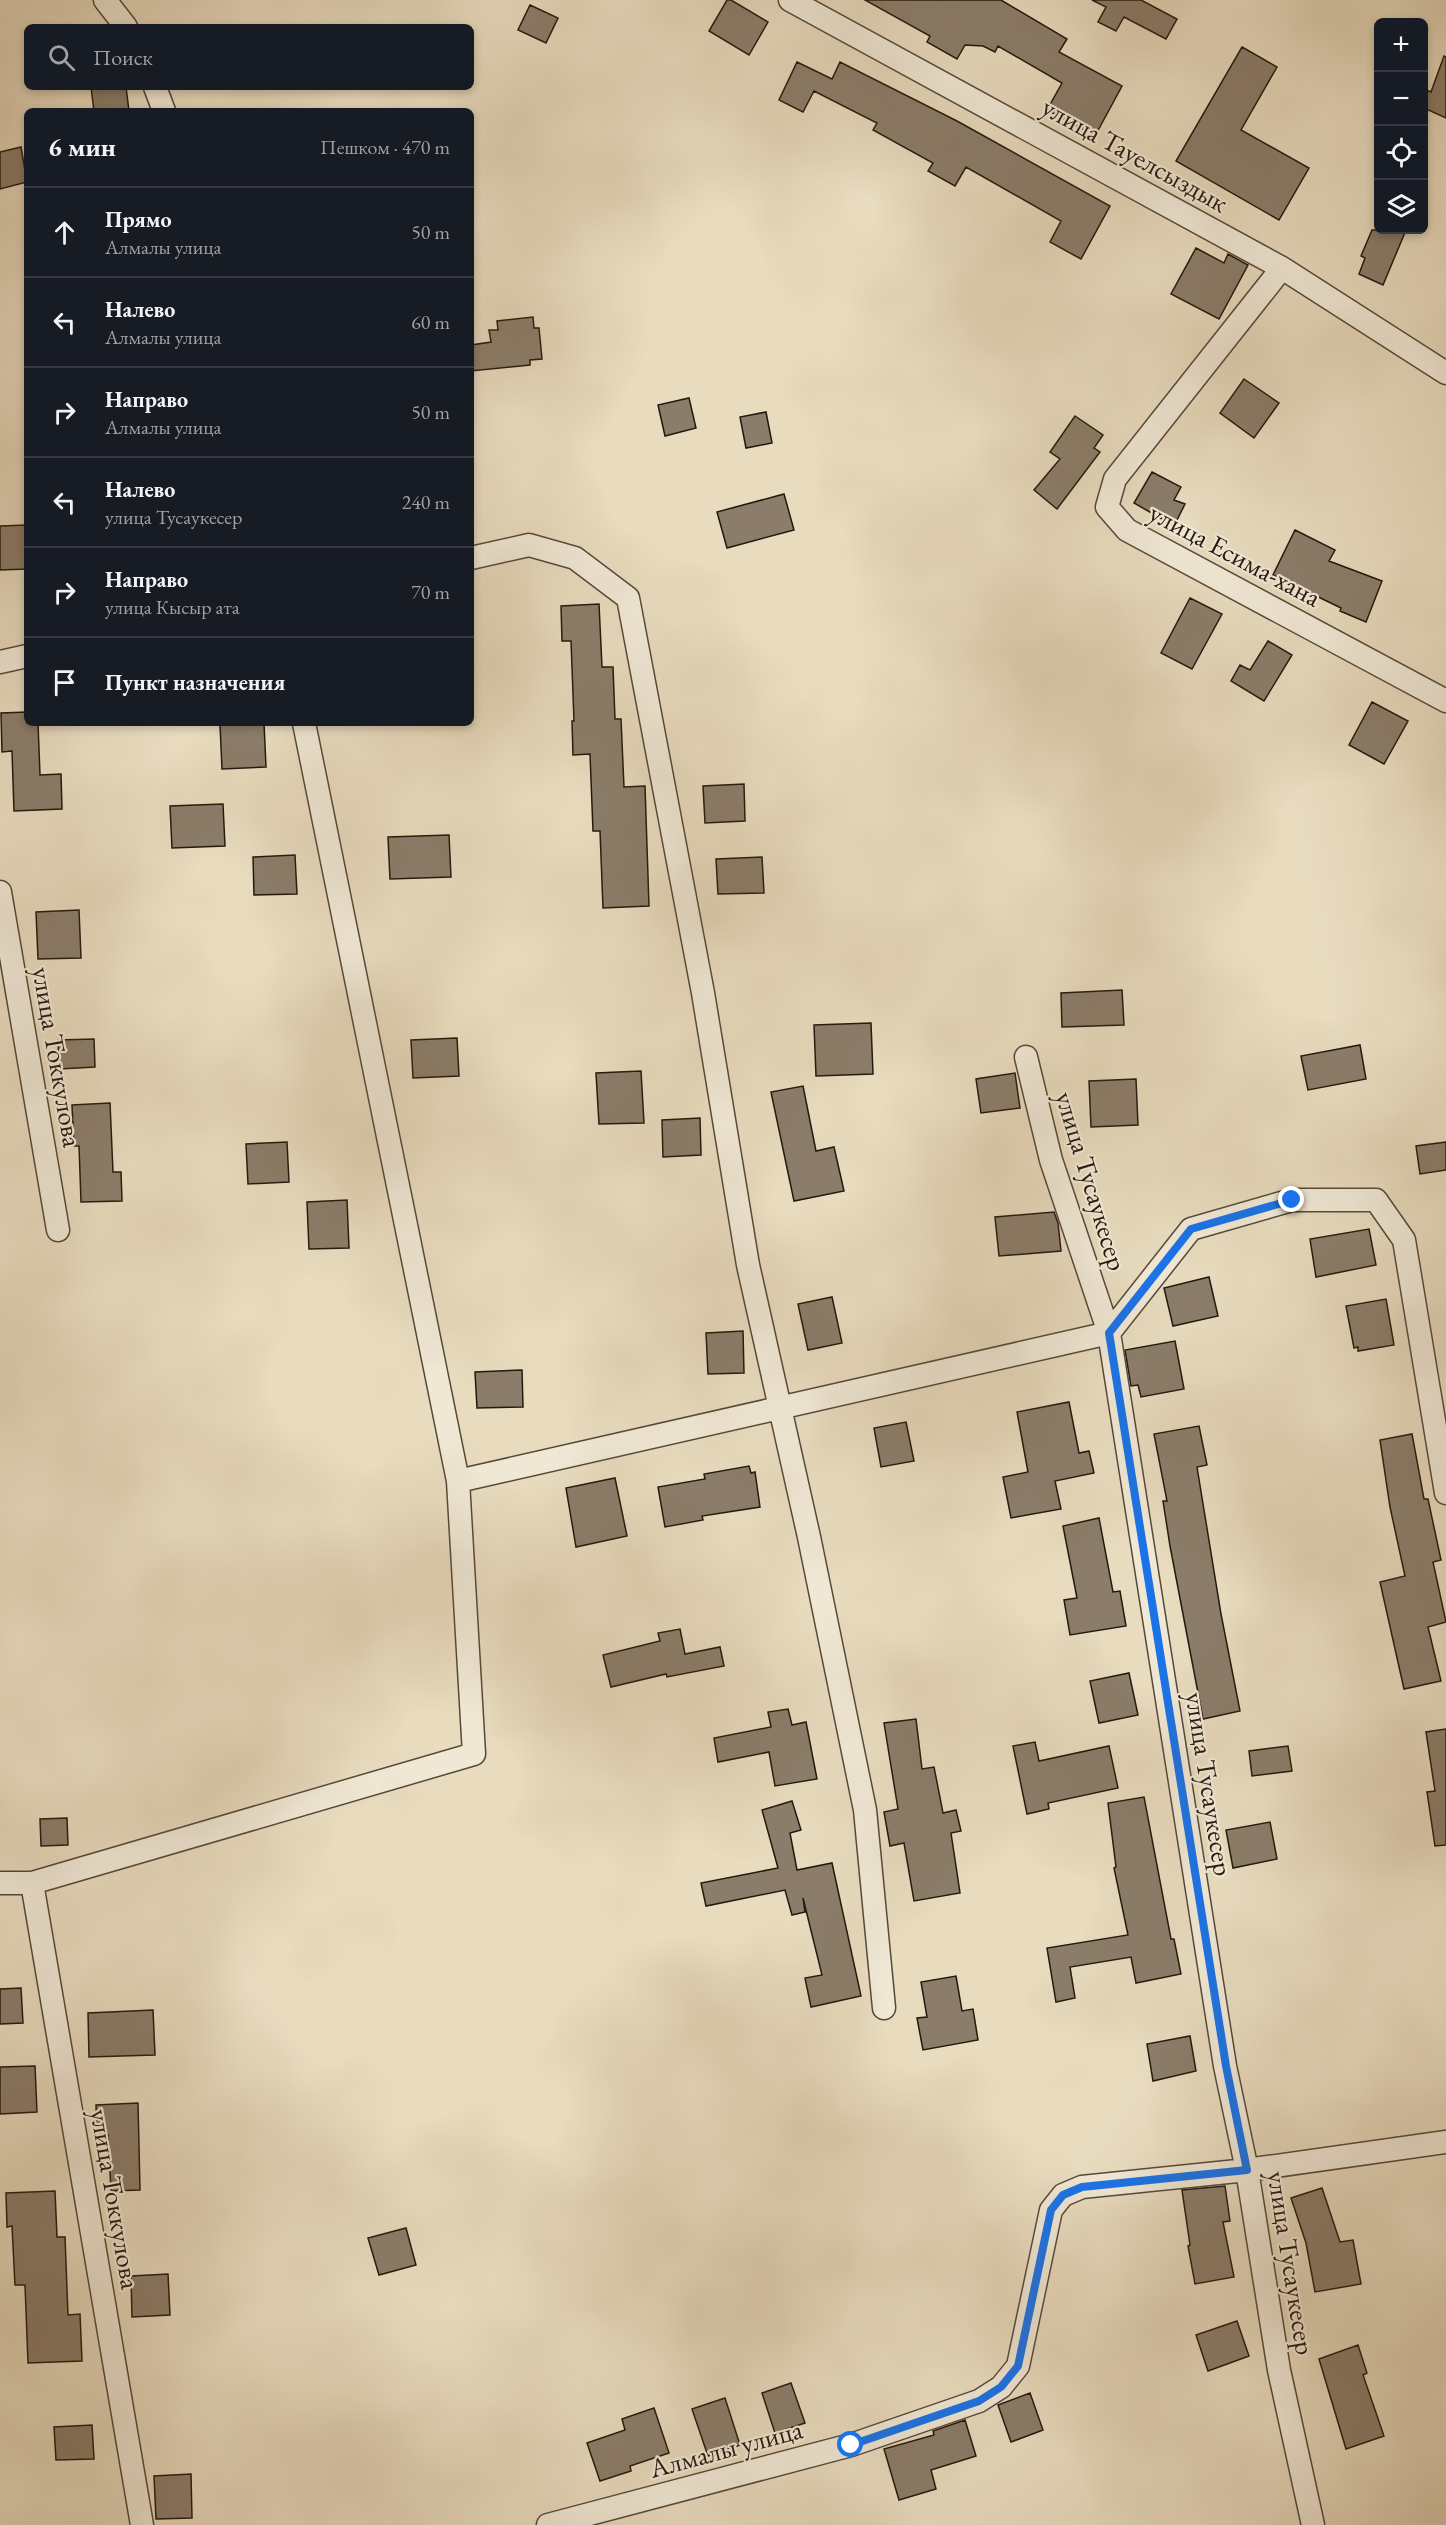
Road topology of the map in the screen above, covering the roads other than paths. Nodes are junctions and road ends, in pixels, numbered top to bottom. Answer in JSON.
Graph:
{"nodes":[{"id":1,"x":105,"y":0,"type":"edge"},
{"id":2,"x":790,"y":0,"type":"edge"},
{"id":3,"x":124,"y":24,"type":"edge"},
{"id":4,"x":156,"y":90,"type":"edge"},
{"id":5,"x":163,"y":108,"type":"edge"},
{"id":6,"x":1282,"y":268,"type":"junction"},
{"id":7,"x":1446,"y":373,"type":"edge"},
{"id":8,"x":474,"y":557,"type":"edge"},
{"id":9,"x":24,"y":657,"type":"edge"},
{"id":10,"x":0,"y":662,"type":"edge"},
{"id":11,"x":1446,"y":701,"type":"edge"},
{"id":12,"x":305,"y":726,"type":"edge"},
{"id":13,"x":0,"y":892,"type":"edge"},
{"id":14,"x":1026,"y":1057,"type":"dead end"},
{"id":15,"x":58,"y":1230,"type":"dead end"},
{"id":16,"x":1109,"y":1333,"type":"junction"},
{"id":17,"x":780,"y":1409,"type":"junction"},
{"id":18,"x":458,"y":1481,"type":"junction"},
{"id":19,"x":1446,"y":1493,"type":"edge"},
{"id":20,"x":0,"y":1882,"type":"edge"},
{"id":21,"x":32,"y":1883,"type":"junction"},
{"id":22,"x":884,"y":2008,"type":"dead end"},
{"id":23,"x":1446,"y":2142,"type":"edge"},
{"id":24,"x":1247,"y":2170,"type":"junction"},
{"id":25,"x":142,"y":2525,"type":"edge"},
{"id":26,"x":548,"y":2525,"type":"edge"},
{"id":27,"x":1313,"y":2525,"type":"edge"}],
"edges":[{"from":1,"to":3,"type":"street"},
{"from":2,"to":6,"type":"street","name":"улица Тауелсыздык"},
{"from":4,"to":5,"type":"street"},
{"from":6,"to":7,"type":"street","name":"улица Тауелсыздык"},
{"from":6,"to":11,"type":"street","name":"улица Есима-хана"},
{"from":8,"to":17,"type":"street"},
{"from":9,"to":10,"type":"street"},
{"from":12,"to":18,"type":"street"},
{"from":13,"to":15,"type":"street","name":"улица Токкулова"},
{"from":14,"to":16,"type":"street","name":"улица Тусаукесер"},
{"from":16,"to":17,"type":"street"},
{"from":16,"to":19,"type":"street"},
{"from":16,"to":24,"type":"street","name":"улица Тусаукесер"},
{"from":17,"to":18,"type":"street"},
{"from":17,"to":22,"type":"street"},
{"from":18,"to":21,"type":"street"},
{"from":20,"to":21,"type":"street"},
{"from":21,"to":25,"type":"street","name":"улица Токкулова"},
{"from":23,"to":24,"type":"street","name":"Алмалы улица"},
{"from":24,"to":26,"type":"street","name":"Алмалы улица"},
{"from":24,"to":27,"type":"street","name":"улица Тусаукесер"}]}
